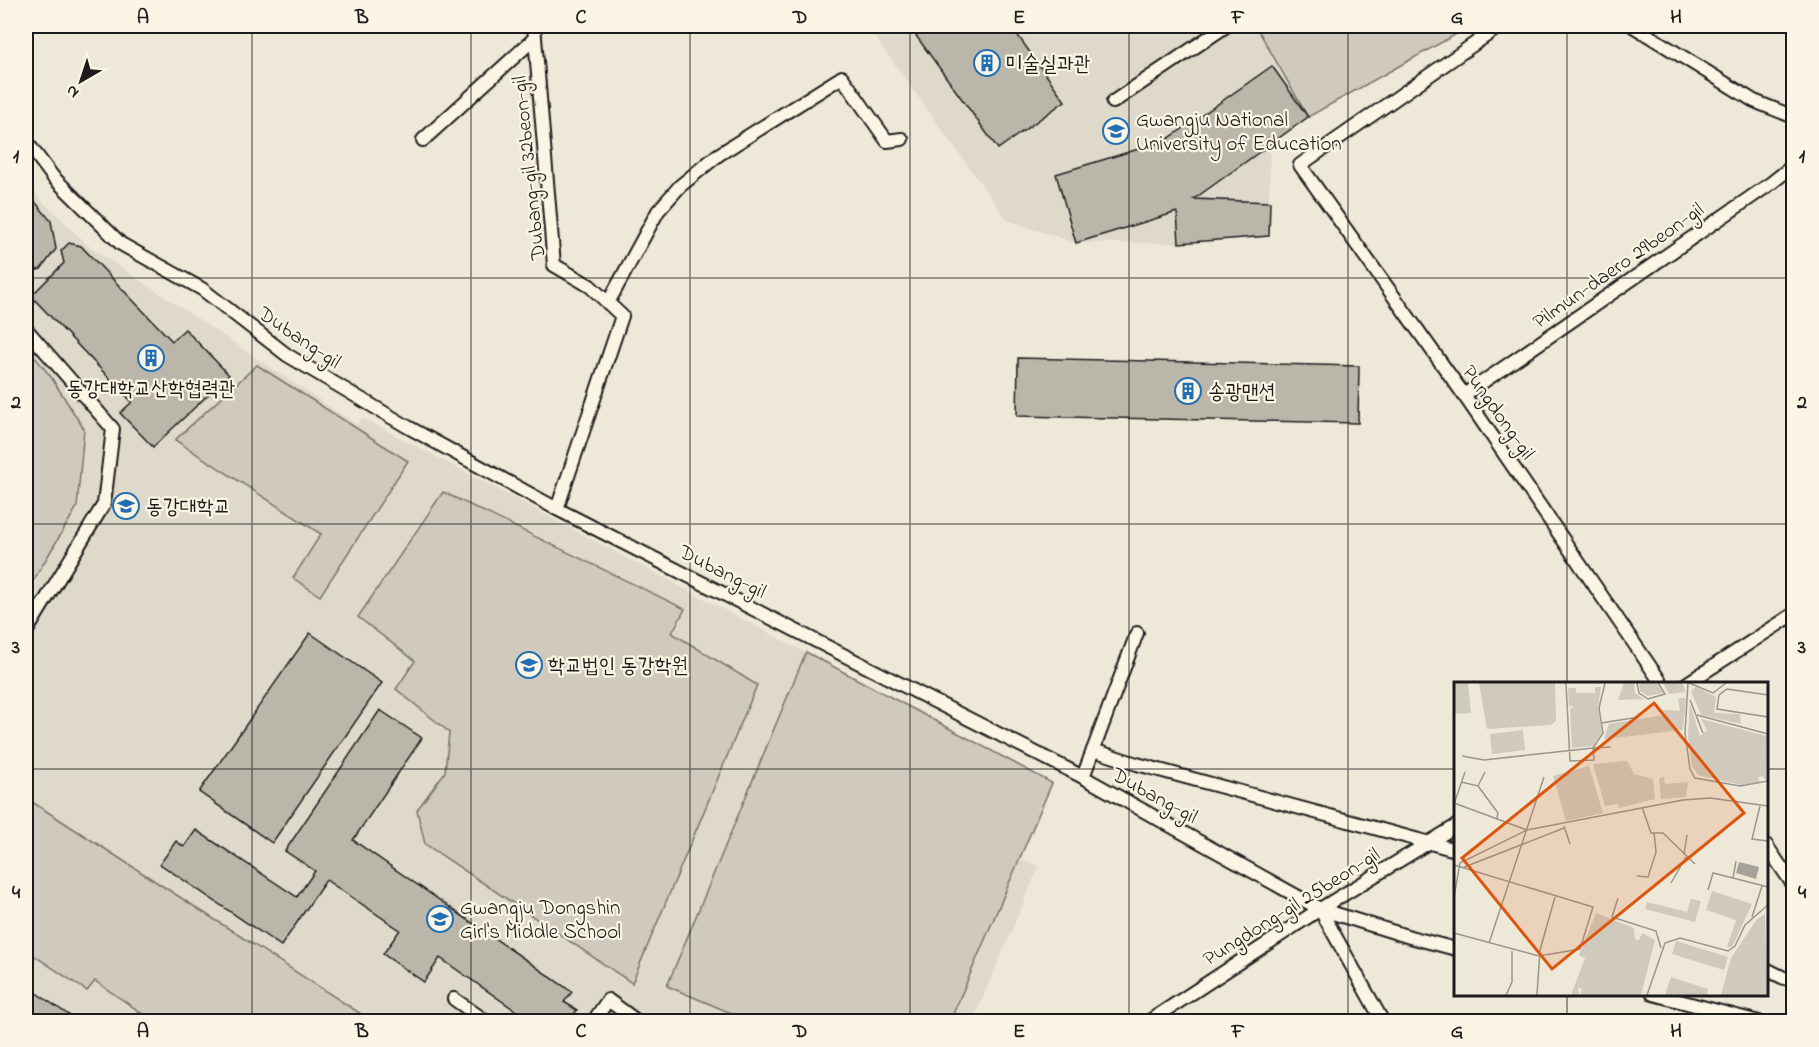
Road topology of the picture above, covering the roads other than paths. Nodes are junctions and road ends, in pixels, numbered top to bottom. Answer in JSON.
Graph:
{"nodes":[{"id":1,"x":1226,"y":26,"type":"edge"},
{"id":2,"x":1500,"y":26,"type":"edge"},
{"id":3,"x":1633,"y":26,"type":"edge"},
{"id":4,"x":535,"y":32,"type":"edge"},
{"id":5,"x":1113,"y":102,"type":"dead end"},
{"id":6,"x":1794,"y":117,"type":"edge"},
{"id":7,"x":902,"y":139,"type":"dead end"},
{"id":8,"x":423,"y":140,"type":"dead end"},
{"id":9,"x":26,"y":141,"type":"edge"},
{"id":10,"x":1794,"y":165,"type":"edge"},
{"id":11,"x":608,"y":303,"type":"junction"},
{"id":12,"x":26,"y":329,"type":"edge"},
{"id":13,"x":1464,"y":395,"type":"junction"},
{"id":14,"x":557,"y":509,"type":"junction"},
{"id":15,"x":1794,"y":614,"type":"edge"},
{"id":16,"x":26,"y":632,"type":"edge"},
{"id":17,"x":1137,"y":633,"type":"dead end"},
{"id":18,"x":1661,"y":682,"type":"edge"},
{"id":19,"x":1689,"y":682,"type":"edge"},
{"id":20,"x":1093,"y":750,"type":"junction"},
{"id":21,"x":1083,"y":777,"type":"junction"},
{"id":22,"x":1454,"y":827,"type":"edge"},
{"id":23,"x":1429,"y":842,"type":"junction"},
{"id":24,"x":1768,"y":846,"type":"edge"},
{"id":25,"x":1454,"y":849,"type":"edge"},
{"id":26,"x":1794,"y":886,"type":"edge"},
{"id":27,"x":1320,"y":909,"type":"junction"},
{"id":28,"x":1454,"y":948,"type":"edge"},
{"id":29,"x":1768,"y":970,"type":"edge"},
{"id":30,"x":1794,"y":980,"type":"edge"},
{"id":31,"x":1661,"y":996,"type":"edge"},
{"id":32,"x":454,"y":999,"type":"dead end"},
{"id":33,"x":487,"y":1022,"type":"edge"},
{"id":34,"x":593,"y":1022,"type":"edge"},
{"id":35,"x":638,"y":1022,"type":"edge"},
{"id":36,"x":1148,"y":1022,"type":"edge"},
{"id":37,"x":1383,"y":1022,"type":"edge"},
{"id":38,"x":1759,"y":1022,"type":"edge"}],
"edges":[{"from":1,"to":5,"type":"lane"},
{"from":2,"to":13,"type":"lane","name":"Pungdong-gil"},
{"from":3,"to":6,"type":"lane"},
{"from":4,"to":8,"type":"lane","name":"Dubang-gil 32beon-gil"},
{"from":4,"to":11,"type":"lane","name":"Dubang-gil 32beon-gil"},
{"from":7,"to":11,"type":"lane"},
{"from":9,"to":14,"type":"lane","name":"Dubang-gil"},
{"from":10,"to":13,"type":"lane","name":"Pilmun-daero 29beon-gil"},
{"from":11,"to":14,"type":"lane","name":"Dubang-gil 32beon-gil"},
{"from":12,"to":16,"type":"lane"},
{"from":13,"to":18,"type":"lane","name":"Pungdong-gil"},
{"from":14,"to":21,"type":"lane","name":"Dubang-gil"},
{"from":15,"to":19,"type":"lane"},
{"from":17,"to":20,"type":"lane"},
{"from":20,"to":21,"type":"lane"},
{"from":20,"to":23,"type":"lane"},
{"from":21,"to":27,"type":"lane","name":"Dubang-gil"},
{"from":22,"to":23,"type":"lane","name":"Pungdong-gil 25beon-gil"},
{"from":23,"to":25,"type":"lane"},
{"from":23,"to":27,"type":"lane","name":"Pungdong-gil 25beon-gil"},
{"from":24,"to":26,"type":"lane"},
{"from":27,"to":28,"type":"lane","name":"Dubang-gil"},
{"from":27,"to":36,"type":"lane","name":"Pungdong-gil 25beon-gil"},
{"from":27,"to":37,"type":"lane"},
{"from":29,"to":30,"type":"lane"},
{"from":31,"to":38,"type":"lane"},
{"from":32,"to":33,"type":"lane"},
{"from":34,"to":35,"type":"lane"}]}
